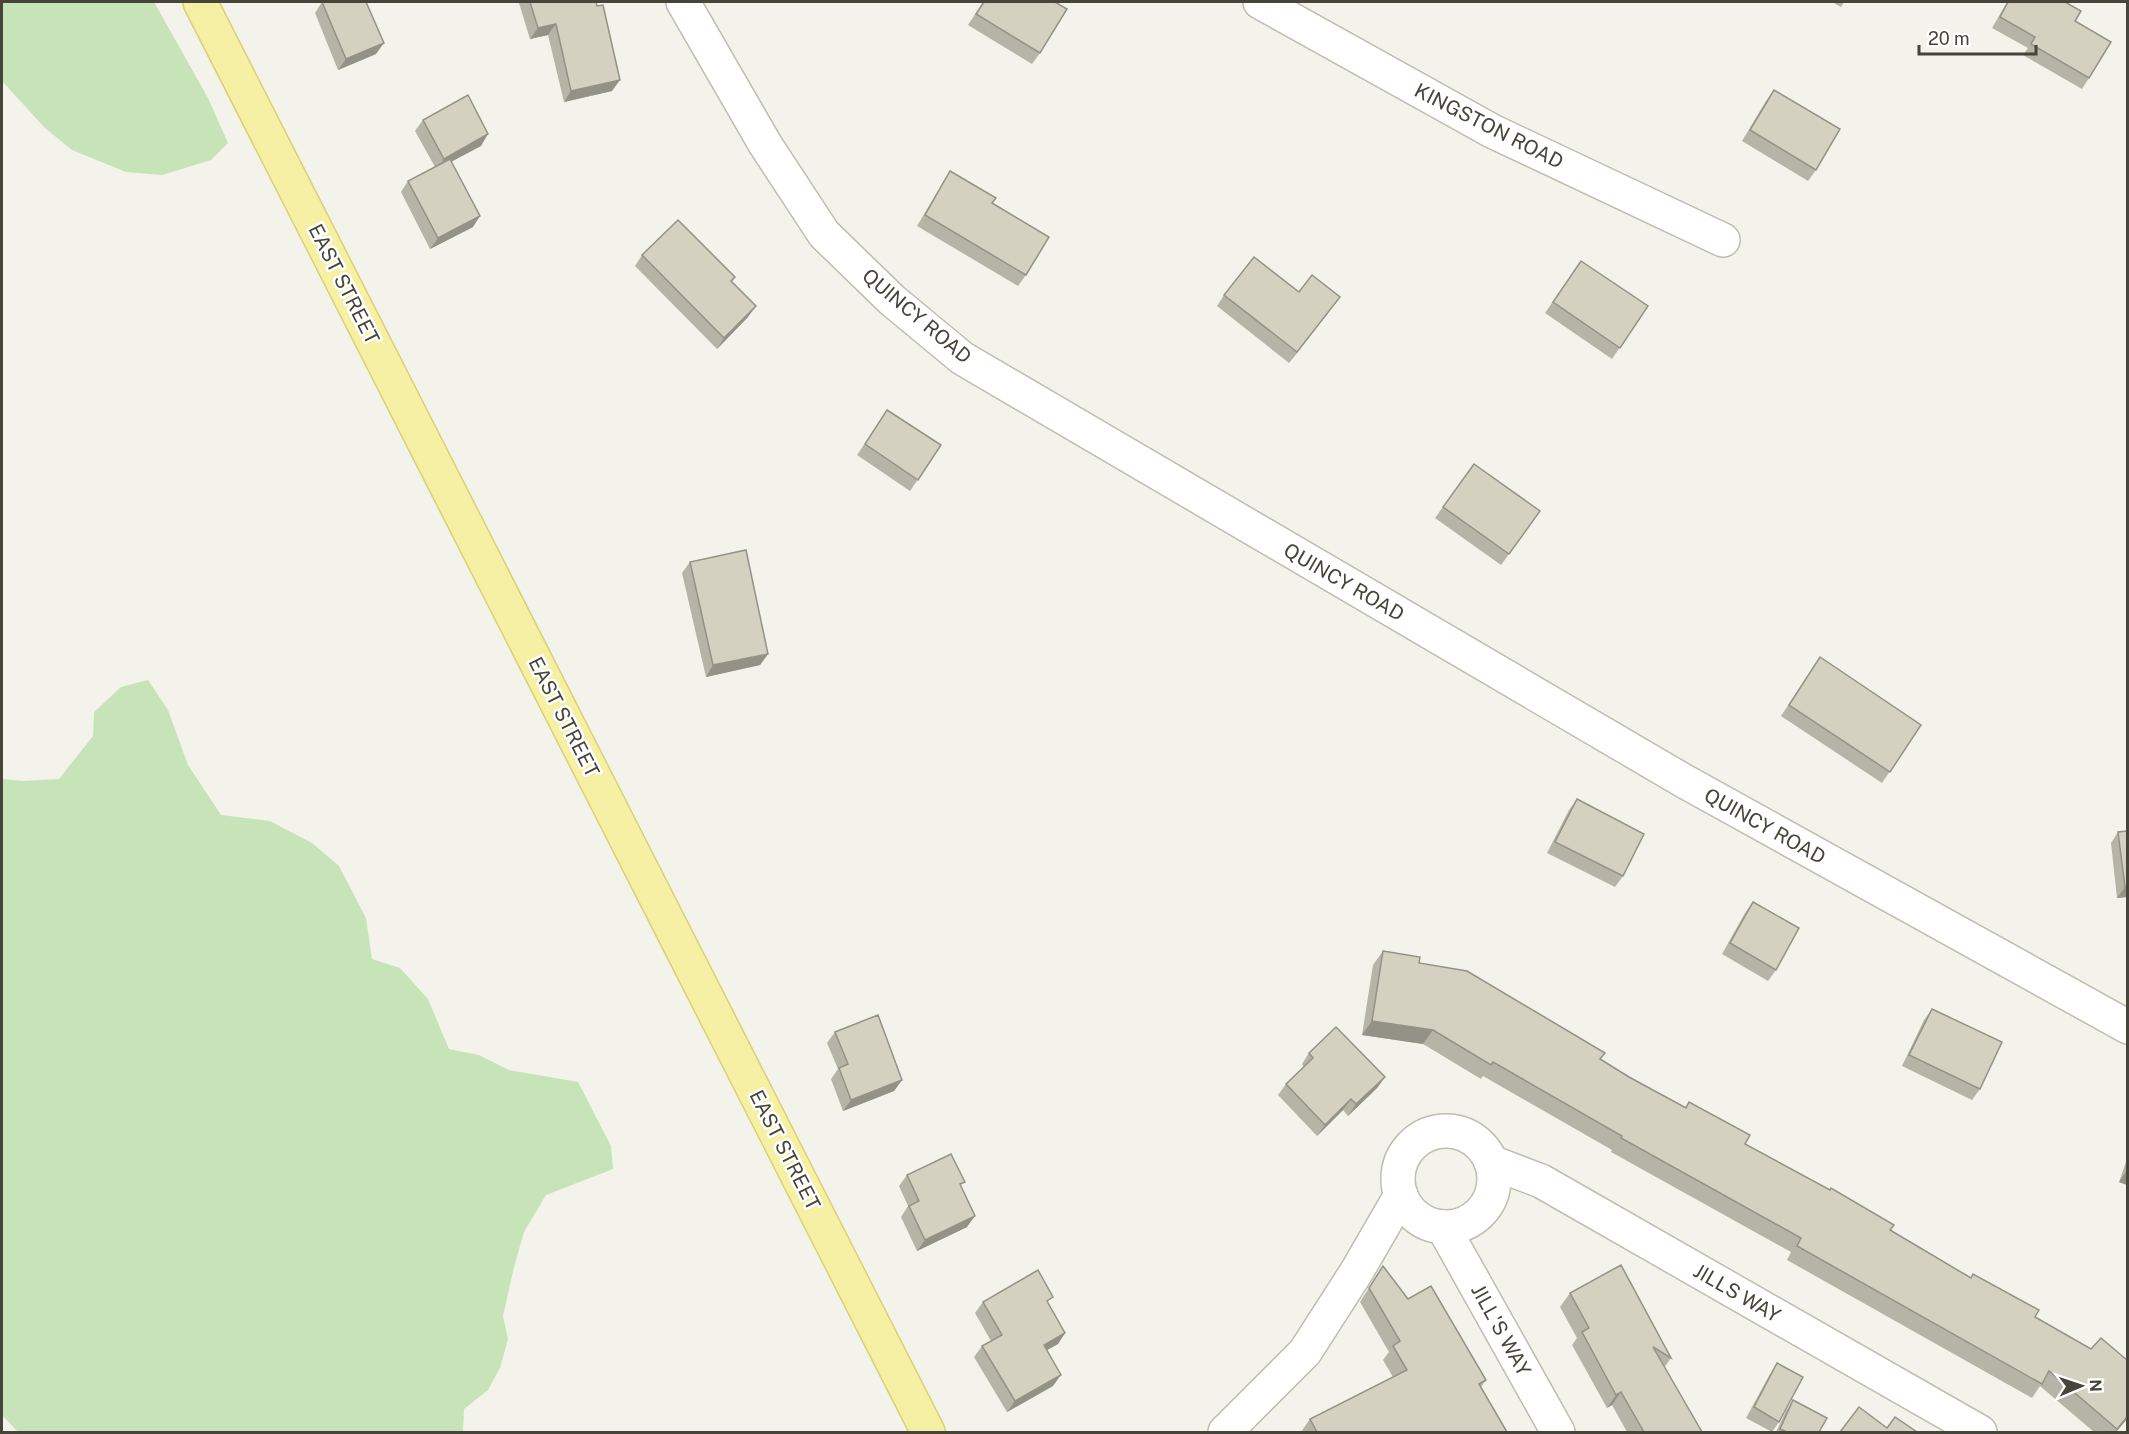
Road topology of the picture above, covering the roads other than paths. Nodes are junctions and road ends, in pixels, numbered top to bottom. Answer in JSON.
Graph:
{"nodes":[{"id":1,"x":200,"y":2,"type":"edge"},
{"id":2,"x":683,"y":2,"type":"edge"},
{"id":3,"x":1260,"y":2,"type":"edge"},
{"id":4,"x":1723,"y":240,"type":"dead end"},
{"id":5,"x":2127,"y":1027,"type":"edge"},
{"id":6,"x":1491,"y":1162,"type":"junction"},
{"id":7,"x":1401,"y":1195,"type":"junction"},
{"id":8,"x":1443,"y":1227,"type":"junction"},
{"id":9,"x":1229,"y":1431,"type":"edge"},
{"id":10,"x":928,"y":1432,"type":"edge"},
{"id":11,"x":1558,"y":1432,"type":"edge"},
{"id":12,"x":1980,"y":1432,"type":"edge"}],
"edges":[{"from":1,"to":10,"type":"main road","name":"EAST STREET"},
{"from":2,"to":5,"type":"street","name":"QUINCY ROAD"},
{"from":3,"to":4,"type":"street","name":"KINGSTON ROAD"},
{"from":6,"to":7,"type":"street"},
{"from":6,"to":8,"type":"street"},
{"from":6,"to":12,"type":"street","name":"JILLS WAY"},
{"from":7,"to":8,"type":"street"},
{"from":7,"to":9,"type":"street"},
{"from":8,"to":11,"type":"street","name":"JILL'S WAY"}]}
